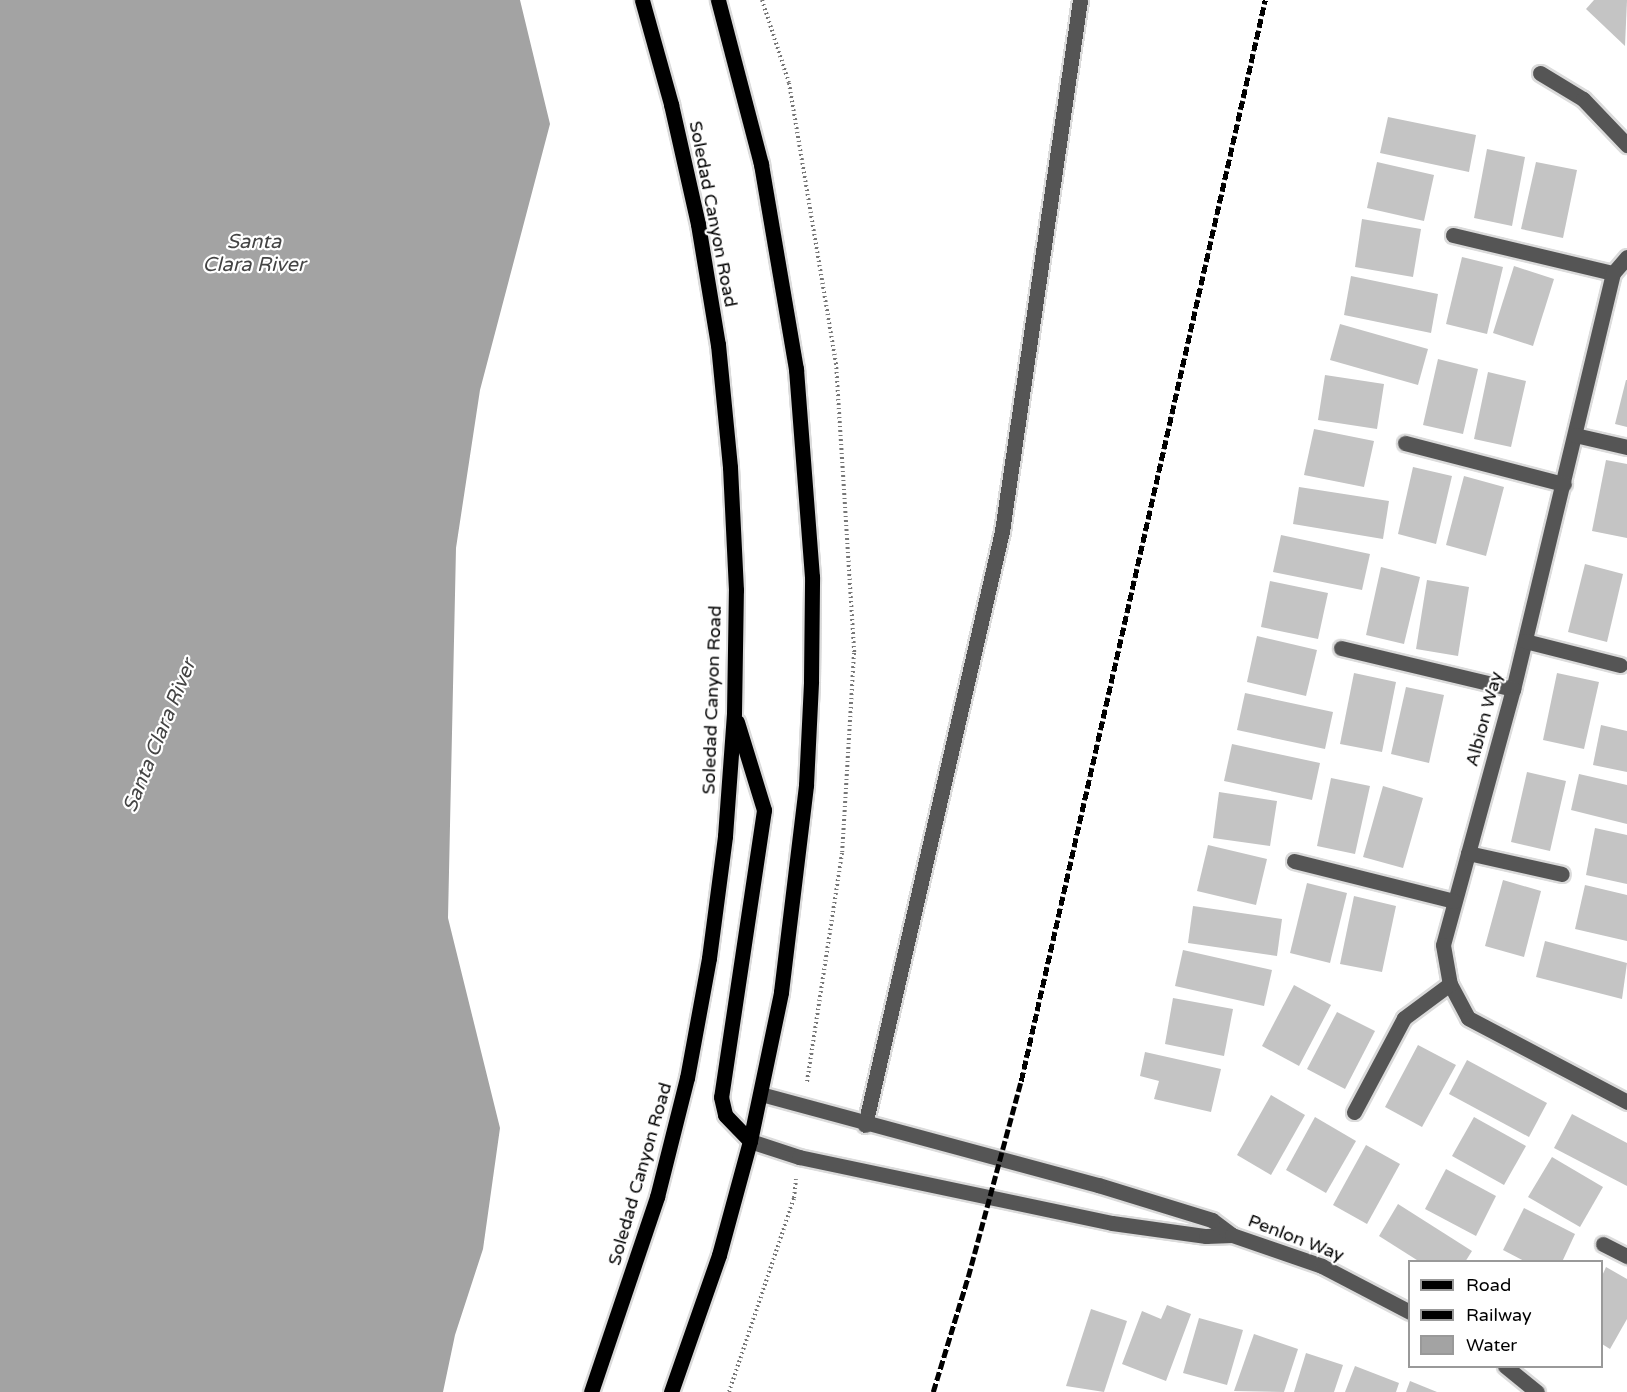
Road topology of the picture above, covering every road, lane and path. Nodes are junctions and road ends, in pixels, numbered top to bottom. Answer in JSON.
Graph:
{"nodes":[{"id":1,"x":642,"y":0,"type":"edge"},
{"id":2,"x":718,"y":0,"type":"edge"},
{"id":3,"x":1080,"y":0,"type":"edge"},
{"id":4,"x":1540,"y":73,"type":"dead end"},
{"id":5,"x":1627,"y":145,"type":"edge"},
{"id":6,"x":1453,"y":235,"type":"dead end"},
{"id":7,"x":1627,"y":256,"type":"edge"},
{"id":8,"x":1613,"y":273,"type":"junction"},
{"id":9,"x":1575,"y":435,"type":"junction"},
{"id":10,"x":1405,"y":443,"type":"dead end"},
{"id":11,"x":1627,"y":447,"type":"edge"},
{"id":12,"x":1564,"y":484,"type":"junction"},
{"id":13,"x":1525,"y":641,"type":"junction"},
{"id":14,"x":1341,"y":648,"type":"dead end"},
{"id":15,"x":1620,"y":665,"type":"dead end"},
{"id":16,"x":1513,"y":689,"type":"junction"},
{"id":17,"x":734,"y":713,"type":"junction"},
{"id":18,"x":1468,"y":853,"type":"junction"},
{"id":19,"x":1294,"y":861,"type":"dead end"},
{"id":20,"x":1562,"y":874,"type":"dead end"},
{"id":21,"x":1454,"y":901,"type":"junction"},
{"id":22,"x":1450,"y":984,"type":"junction"},
{"id":23,"x":761,"y":1094,"type":"junction"},
{"id":24,"x":1627,"y":1102,"type":"edge"},
{"id":25,"x":1354,"y":1112,"type":"dead end"},
{"id":26,"x":865,"y":1125,"type":"junction"},
{"id":27,"x":750,"y":1141,"type":"junction"},
{"id":28,"x":1232,"y":1235,"type":"junction"},
{"id":29,"x":1603,"y":1244,"type":"dead end"},
{"id":30,"x":1627,"y":1256,"type":"edge"},
{"id":31,"x":1408,"y":1311,"type":"edge"},
{"id":32,"x":1507,"y":1368,"type":"edge"},
{"id":33,"x":591,"y":1392,"type":"edge"},
{"id":34,"x":671,"y":1392,"type":"edge"},
{"id":35,"x":1537,"y":1392,"type":"edge"}],
"edges":[{"from":1,"to":17,"type":"main road","name":"Soledad Canyon Road"},
{"from":2,"to":23,"type":"main road"},
{"from":3,"to":26,"type":"street"},
{"from":4,"to":5,"type":"street"},
{"from":6,"to":8,"type":"street"},
{"from":7,"to":8,"type":"street","name":"Albion Way"},
{"from":8,"to":9,"type":"street","name":"Albion Way"},
{"from":9,"to":11,"type":"street"},
{"from":9,"to":12,"type":"street","name":"Albion Way"},
{"from":10,"to":12,"type":"street"},
{"from":12,"to":13,"type":"street","name":"Albion Way"},
{"from":13,"to":15,"type":"street"},
{"from":13,"to":16,"type":"street","name":"Albion Way"},
{"from":14,"to":16,"type":"street"},
{"from":16,"to":18,"type":"street","name":"Albion Way"},
{"from":17,"to":27,"type":"main road"},
{"from":17,"to":33,"type":"main road","name":"Soledad Canyon Road"},
{"from":18,"to":20,"type":"street"},
{"from":18,"to":21,"type":"street","name":"Albion Way"},
{"from":19,"to":21,"type":"street"},
{"from":21,"to":22,"type":"street","name":"Albion Way"},
{"from":22,"to":24,"type":"street","name":"Albion Way"},
{"from":22,"to":25,"type":"street"},
{"from":23,"to":26,"type":"street"},
{"from":23,"to":27,"type":"main road"},
{"from":26,"to":28,"type":"street"},
{"from":27,"to":28,"type":"street"},
{"from":27,"to":34,"type":"main road"},
{"from":28,"to":31,"type":"street","name":"Penlon Way"},
{"from":29,"to":30,"type":"street"},
{"from":32,"to":35,"type":"street"}]}
